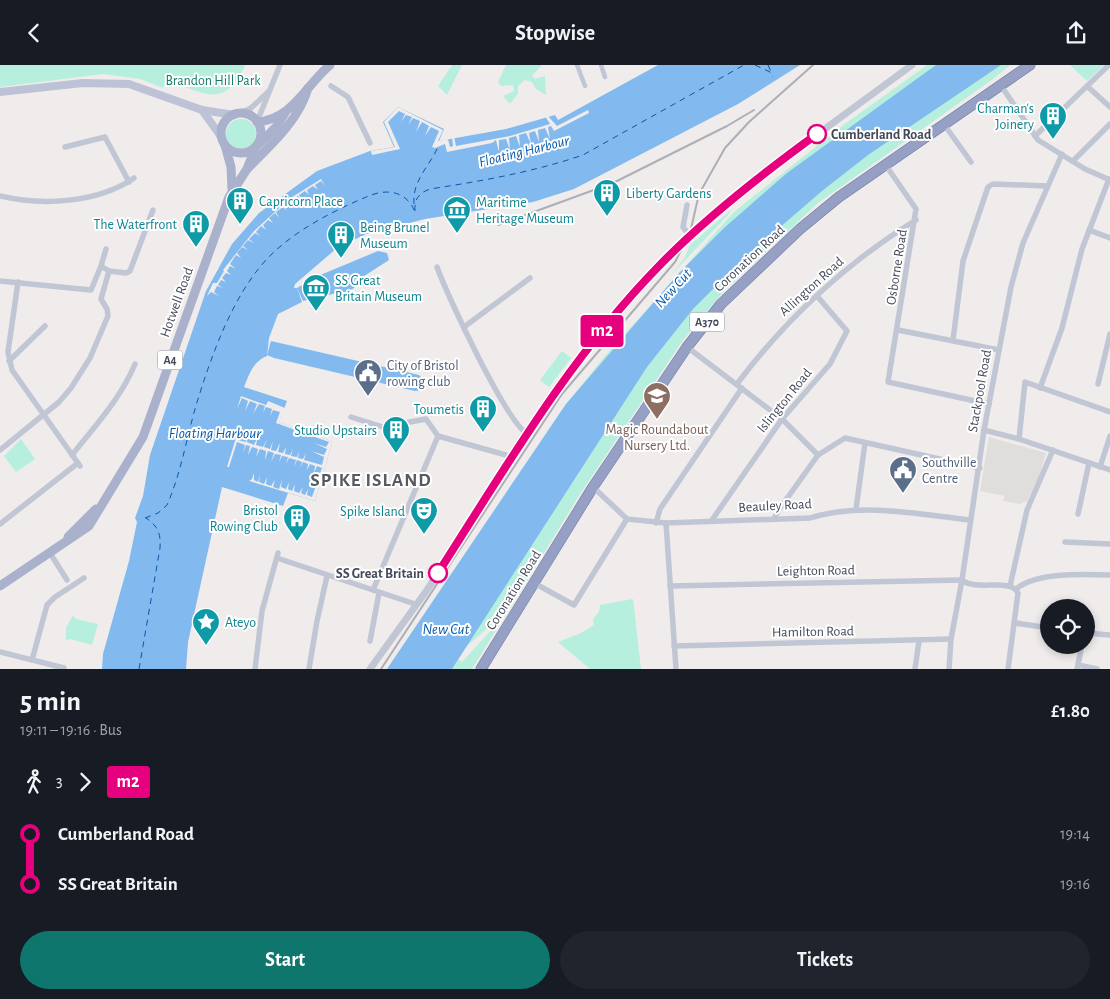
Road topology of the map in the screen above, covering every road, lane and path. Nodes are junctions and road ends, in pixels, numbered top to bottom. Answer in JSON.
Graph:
{"nodes":[{"id":1,"x":280,"y":65,"type":"edge"},
{"id":2,"x":330,"y":65,"type":"edge"},
{"id":3,"x":577,"y":65,"type":"edge"},
{"id":4,"x":600,"y":65,"type":"edge"},
{"id":5,"x":912,"y":65,"type":"edge"},
{"id":6,"x":1030,"y":65,"type":"edge"},
{"id":7,"x":1109,"y":65,"type":"edge"},
{"id":8,"x":605,"y":77,"type":"dead end"},
{"id":9,"x":1000,"y":84,"type":"junction"},
{"id":10,"x":585,"y":86,"type":"dead end"},
{"id":11,"x":1087,"y":86,"type":"junction"},
{"id":12,"x":308,"y":87,"type":"junction"},
{"id":13,"x":331,"y":87,"type":"dead end"},
{"id":14,"x":0,"y":92,"type":"edge"},
{"id":15,"x":268,"y":92,"type":"junction"},
{"id":16,"x":1110,"y":107,"type":"edge"},
{"id":17,"x":202,"y":110,"type":"junction"},
{"id":18,"x":285,"y":113,"type":"junction"},
{"id":19,"x":236,"y":115,"type":"junction"},
{"id":20,"x":258,"y":122,"type":"junction"},
{"id":21,"x":943,"y":123,"type":"junction"},
{"id":22,"x":1110,"y":124,"type":"edge"},
{"id":23,"x":1035,"y":135,"type":"junction"},
{"id":24,"x":224,"y":141,"type":"junction"},
{"id":25,"x":370,"y":143,"type":"dead end"},
{"id":26,"x":65,"y":147,"type":"dead end"},
{"id":27,"x":257,"y":147,"type":"junction"},
{"id":28,"x":1062,"y":155,"type":"junction"},
{"id":29,"x":971,"y":161,"type":"dead end"},
{"id":30,"x":1073,"y":161,"type":"junction"},
{"id":31,"x":884,"y":164,"type":"junction"},
{"id":32,"x":246,"y":169,"type":"junction"},
{"id":33,"x":1109,"y":179,"type":"edge"},
{"id":34,"x":1047,"y":186,"type":"junction"},
{"id":35,"x":232,"y":189,"type":"junction"},
{"id":36,"x":0,"y":196,"type":"edge"},
{"id":37,"x":687,"y":205,"type":"dead end"},
{"id":38,"x":153,"y":209,"type":"dead end"},
{"id":39,"x":916,"y":220,"type":"junction"},
{"id":40,"x":1089,"y":230,"type":"junction"},
{"id":41,"x":686,"y":231,"type":"dead end"},
{"id":42,"x":1110,"y":237,"type":"edge"},
{"id":43,"x":106,"y":249,"type":"dead end"},
{"id":44,"x":101,"y":266,"type":"junction"},
{"id":45,"x":437,"y":267,"type":"dead end"},
{"id":46,"x":108,"y":271,"type":"junction"},
{"id":47,"x":530,"y":278,"type":"dead end"},
{"id":48,"x":0,"y":281,"type":"edge"},
{"id":49,"x":18,"y":282,"type":"junction"},
{"id":50,"x":817,"y":296,"type":"junction"},
{"id":51,"x":45,"y":326,"type":"dead end"},
{"id":52,"x":464,"y":327,"type":"junction"},
{"id":53,"x":898,"y":330,"type":"junction"},
{"id":54,"x":1110,"y":334,"type":"edge"},
{"id":55,"x":953,"y":341,"type":"junction"},
{"id":56,"x":687,"y":347,"type":"junction"},
{"id":57,"x":999,"y":350,"type":"junction"},
{"id":58,"x":10,"y":361,"type":"junction"},
{"id":59,"x":135,"y":364,"type":"dead end"},
{"id":60,"x":1098,"y":384,"type":"dead end"},
{"id":61,"x":739,"y":386,"type":"junction"},
{"id":62,"x":1040,"y":387,"type":"junction"},
{"id":63,"x":989,"y":404,"type":"junction"},
{"id":64,"x":1110,"y":412,"type":"edge"},
{"id":65,"x":43,"y":414,"type":"junction"},
{"id":66,"x":351,"y":417,"type":"dead end"},
{"id":67,"x":782,"y":419,"type":"junction"},
{"id":68,"x":984,"y":430,"type":"junction"},
{"id":69,"x":528,"y":435,"type":"junction"},
{"id":70,"x":438,"y":436,"type":"junction"},
{"id":71,"x":1110,"y":436,"type":"edge"},
{"id":72,"x":1019,"y":439,"type":"junction"},
{"id":73,"x":865,"y":443,"type":"junction"},
{"id":74,"x":0,"y":450,"type":"edge"},
{"id":75,"x":1053,"y":450,"type":"junction"},
{"id":76,"x":72,"y":455,"type":"junction"},
{"id":77,"x":818,"y":455,"type":"junction"},
{"id":78,"x":513,"y":457,"type":"junction"},
{"id":79,"x":1089,"y":463,"type":"junction"},
{"id":80,"x":1100,"y":467,"type":"junction"},
{"id":81,"x":980,"y":468,"type":"junction"},
{"id":82,"x":1110,"y":469,"type":"edge"},
{"id":83,"x":593,"y":487,"type":"junction"},
{"id":84,"x":856,"y":509,"type":"junction"},
{"id":85,"x":1078,"y":513,"type":"dead end"},
{"id":86,"x":627,"y":519,"type":"junction"},
{"id":87,"x":774,"y":519,"type":"junction"},
{"id":88,"x":712,"y":520,"type":"junction"},
{"id":89,"x":970,"y":520,"type":"junction"},
{"id":90,"x":0,"y":523,"type":"edge"},
{"id":91,"x":656,"y":523,"type":"junction"},
{"id":92,"x":666,"y":523,"type":"junction"},
{"id":93,"x":1065,"y":542,"type":"dead end"},
{"id":94,"x":1110,"y":544,"type":"edge"},
{"id":95,"x":50,"y":553,"type":"junction"},
{"id":96,"x":1110,"y":575,"type":"edge"},
{"id":97,"x":327,"y":576,"type":"junction"},
{"id":98,"x":84,"y":578,"type":"dead end"},
{"id":99,"x":67,"y":580,"type":"dead end"},
{"id":100,"x":962,"y":580,"type":"junction"},
{"id":101,"x":78,"y":582,"type":"junction"},
{"id":102,"x":534,"y":583,"type":"junction"},
{"id":103,"x":0,"y":586,"type":"edge"},
{"id":104,"x":670,"y":586,"type":"junction"},
{"id":105,"x":1010,"y":586,"type":"junction"},
{"id":106,"x":83,"y":589,"type":"dead end"},
{"id":107,"x":1016,"y":589,"type":"junction"},
{"id":108,"x":372,"y":590,"type":"junction"},
{"id":109,"x":380,"y":593,"type":"junction"},
{"id":110,"x":415,"y":604,"type":"junction"},
{"id":111,"x":1015,"y":623,"type":"junction"},
{"id":112,"x":1040,"y":627,"type":"edge"},
{"id":113,"x":1095,"y":634,"type":"edge"},
{"id":114,"x":1110,"y":635,"type":"edge"},
{"id":115,"x":951,"y":639,"type":"junction"},
{"id":116,"x":370,"y":641,"type":"dead end"},
{"id":117,"x":919,"y":641,"type":"junction"},
{"id":118,"x":674,"y":646,"type":"junction"},
{"id":119,"x":0,"y":651,"type":"edge"},
{"id":120,"x":1080,"y":654,"type":"edge"},
{"id":121,"x":32,"y":660,"type":"junction"},
{"id":122,"x":67,"y":660,"type":"dead end"},
{"id":123,"x":1078,"y":667,"type":"edge"},
{"id":124,"x":64,"y":669,"type":"edge"},
{"id":125,"x":255,"y":669,"type":"edge"},
{"id":126,"x":310,"y":669,"type":"edge"},
{"id":127,"x":370,"y":669,"type":"edge"},
{"id":128,"x":481,"y":669,"type":"edge"},
{"id":129,"x":676,"y":669,"type":"edge"},
{"id":130,"x":916,"y":669,"type":"edge"},
{"id":131,"x":949,"y":669,"type":"edge"},
{"id":132,"x":1008,"y":669,"type":"edge"},
{"id":133,"x":1097,"y":669,"type":"edge"}],
"edges":[{"from":1,"to":15,"type":"street"},
{"from":2,"to":12,"type":"main road","number":"A4"},
{"from":3,"to":10,"type":"street"},
{"from":4,"to":8,"type":"street"},
{"from":5,"to":69,"type":"street","bridge":true},
{"from":6,"to":9,"type":"highway","name":"Coronation Road","number":"A370"},
{"from":7,"to":11,"type":"street"},
{"from":9,"to":21,"type":"highway","name":"Coronation Road","number":"A370"},
{"from":9,"to":23,"type":"street"},
{"from":11,"to":16,"type":"street"},
{"from":11,"to":23,"type":"street"},
{"from":12,"to":18,"type":"main road","number":"A4"},
{"from":12,"to":32,"type":"main road"},
{"from":13,"to":25,"type":"street"},
{"from":14,"to":17,"type":"main road"},
{"from":15,"to":19,"type":"street"},
{"from":15,"to":20,"type":"street"},
{"from":17,"to":19,"type":"main road"},
{"from":17,"to":24,"type":"main road"},
{"from":18,"to":20,"type":"main road","number":"A4"},
{"from":18,"to":27,"type":"main road","name":"Hotwell Road","number":"A4"},
{"from":19,"to":20,"type":"main road"},
{"from":19,"to":24,"type":"main road"},
{"from":20,"to":27,"type":"main road"},
{"from":21,"to":29,"type":"street"},
{"from":21,"to":31,"type":"highway","name":"Coronation Road","number":"A370"},
{"from":22,"to":30,"type":"street"},
{"from":23,"to":28,"type":"street"},
{"from":24,"to":27,"type":"main road"},
{"from":24,"to":35,"type":"main road","name":"Hotwell Road","number":"A4"},
{"from":26,"to":36,"type":"street"},
{"from":27,"to":32,"type":"main road","name":"Hotwell Road","number":"A4"},
{"from":28,"to":30,"type":"street"},
{"from":28,"to":34,"type":"street","name":"Stackpool Road"},
{"from":30,"to":33,"type":"street"},
{"from":31,"to":39,"type":"street","name":"Osborne Road"},
{"from":31,"to":56,"type":"highway","name":"Coronation Road","number":"A370"},
{"from":32,"to":35,"type":"main road","name":"Hotwell Road","number":"A4"},
{"from":33,"to":40,"type":"street"},
{"from":34,"to":55,"type":"street"},
{"from":34,"to":57,"type":"street","name":"Stackpool Road"},
{"from":35,"to":95,"type":"main road","name":"Hotwell Road","number":"A4"},
{"from":37,"to":41,"type":"street"},
{"from":38,"to":46,"type":"street"},
{"from":39,"to":50,"type":"street","name":"Allington Road"},
{"from":39,"to":53,"type":"street","name":"Osborne Road"},
{"from":40,"to":42,"type":"street"},
{"from":40,"to":62,"type":"street"},
{"from":43,"to":44,"type":"street"},
{"from":44,"to":46,"type":"street"},
{"from":44,"to":49,"type":"street"},
{"from":45,"to":52,"type":"street"},
{"from":46,"to":65,"type":"street"},
{"from":47,"to":52,"type":"street"},
{"from":48,"to":49,"type":"street"},
{"from":49,"to":58,"type":"street"},
{"from":50,"to":61,"type":"street","name":"Allington Road"},
{"from":50,"to":67,"type":"street","name":"Islington Road"},
{"from":51,"to":58,"type":"street"},
{"from":52,"to":69,"type":"street"},
{"from":53,"to":55,"type":"street"},
{"from":53,"to":63,"type":"street","name":"Osborne Road"},
{"from":54,"to":60,"type":"street"},
{"from":55,"to":57,"type":"street"},
{"from":56,"to":61,"type":"street"},
{"from":56,"to":83,"type":"highway","name":"Coronation Road","number":"A370"},
{"from":57,"to":63,"type":"street","name":"Stackpool Road"},
{"from":58,"to":65,"type":"street"},
{"from":59,"to":76,"type":"street"},
{"from":61,"to":67,"type":"street"},
{"from":61,"to":91,"type":"street","name":"Allington Road"},
{"from":62,"to":64,"type":"street"},
{"from":62,"to":72,"type":"street"},
{"from":63,"to":68,"type":"street","name":"Stackpool Road"},
{"from":65,"to":74,"type":"street"},
{"from":65,"to":76,"type":"street"},
{"from":66,"to":70,"type":"street"},
{"from":67,"to":77,"type":"street"},
{"from":67,"to":88,"type":"street","name":"Islington Road"},
{"from":68,"to":72,"type":"street"},
{"from":68,"to":81,"type":"street","name":"Stackpool Road"},
{"from":69,"to":78,"type":"street"},
{"from":70,"to":78,"type":"street"},
{"from":70,"to":108,"type":"street"},
{"from":71,"to":80,"type":"street"},
{"from":72,"to":75,"type":"street"},
{"from":73,"to":77,"type":"street"},
{"from":73,"to":81,"type":"street"},
{"from":73,"to":84,"type":"street"},
{"from":75,"to":79,"type":"street"},
{"from":75,"to":105,"type":"street"},
{"from":76,"to":90,"type":"street"},
{"from":77,"to":87,"type":"street"},
{"from":78,"to":110,"type":"street"},
{"from":79,"to":80,"type":"street"},
{"from":79,"to":85,"type":"street"},
{"from":80,"to":82,"type":"street"},
{"from":81,"to":89,"type":"street","name":"Stackpool Road"},
{"from":83,"to":86,"type":"street"},
{"from":83,"to":102,"type":"highway","name":"Coronation Road","number":"A370"},
{"from":84,"to":87,"type":"street","name":"Beauley Road"},
{"from":84,"to":89,"type":"street","name":"Beauley Road"},
{"from":86,"to":91,"type":"street","name":"Beauley Road"},
{"from":86,"to":102,"type":"street"},
{"from":87,"to":88,"type":"street","name":"Beauley Road"},
{"from":88,"to":92,"type":"street","name":"Beauley Road"},
{"from":89,"to":100,"type":"street","name":"Stackpool Road"},
{"from":91,"to":92,"type":"street","name":"Beauley Road"},
{"from":92,"to":104,"type":"street"},
{"from":93,"to":94,"type":"street"},
{"from":95,"to":99,"type":"street"},
{"from":95,"to":103,"type":"main road","name":"Hotwell Road","number":"A4"},
{"from":96,"to":107,"type":"street"},
{"from":97,"to":108,"type":"street"},
{"from":97,"to":125,"type":"street"},
{"from":97,"to":126,"type":"street"},
{"from":98,"to":101,"type":"street"},
{"from":100,"to":104,"type":"street","name":"Leighton Road"},
{"from":100,"to":105,"type":"street","name":"Leighton Road"},
{"from":100,"to":115,"type":"street","name":"Stackpool Road"},
{"from":101,"to":106,"type":"street"},
{"from":101,"to":121,"type":"street"},
{"from":102,"to":128,"type":"highway","name":"Coronation Road","number":"A370"},
{"from":104,"to":118,"type":"street"},
{"from":105,"to":107,"type":"street"},
{"from":107,"to":111,"type":"street"},
{"from":108,"to":109,"type":"street"},
{"from":109,"to":110,"type":"street"},
{"from":109,"to":116,"type":"street"},
{"from":110,"to":127,"type":"street"},
{"from":111,"to":112,"type":"street"},
{"from":111,"to":132,"type":"street"},
{"from":113,"to":114,"type":"street"},
{"from":115,"to":117,"type":"street","name":"Hamilton Road"},
{"from":115,"to":131,"type":"street","name":"Stackpool Road"},
{"from":117,"to":118,"type":"street","name":"Hamilton Road"},
{"from":117,"to":130,"type":"street"},
{"from":118,"to":129,"type":"street"},
{"from":119,"to":121,"type":"street"},
{"from":120,"to":123,"type":"street"},
{"from":121,"to":124,"type":"street"},
{"from":122,"to":124,"type":"street"},
{"from":123,"to":133,"type":"street"}]}
